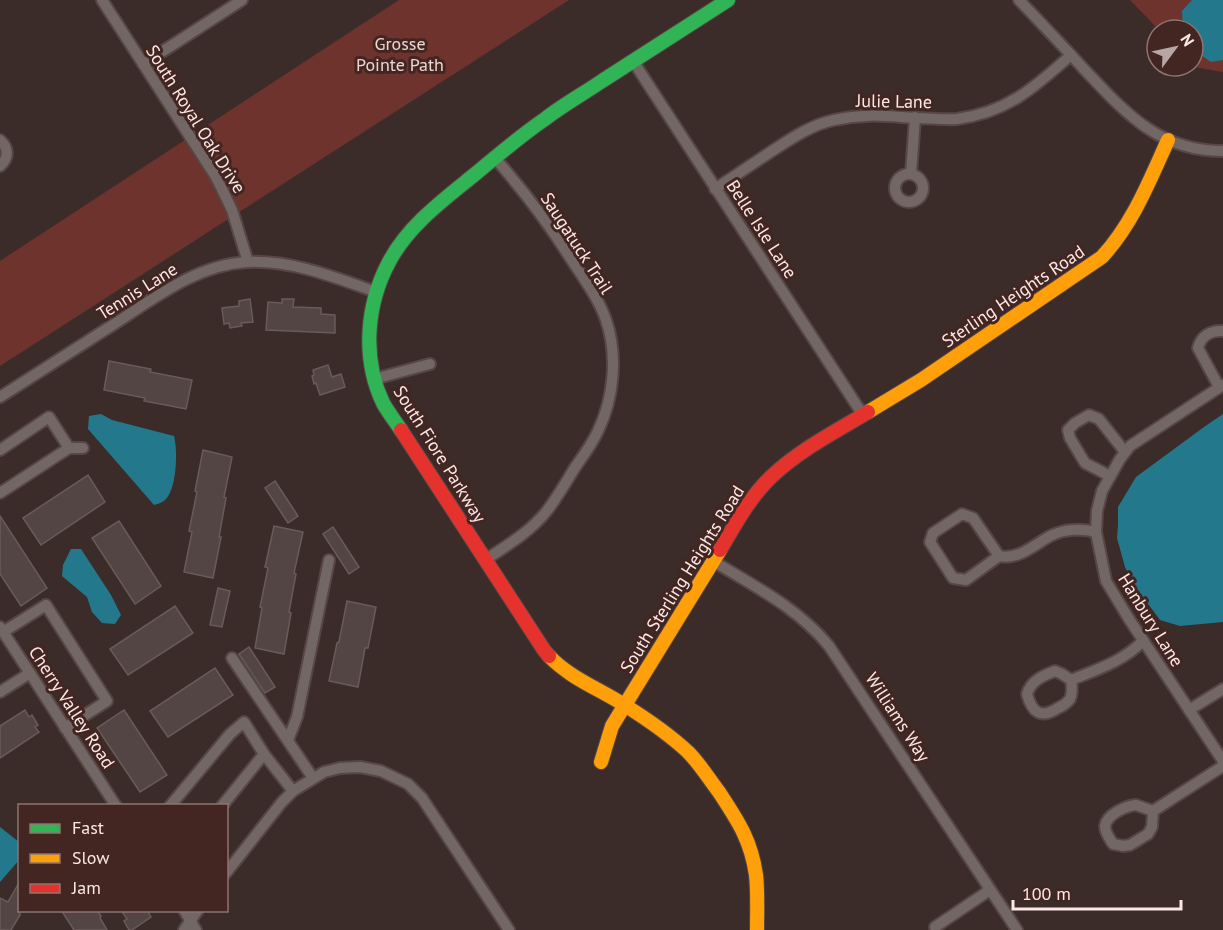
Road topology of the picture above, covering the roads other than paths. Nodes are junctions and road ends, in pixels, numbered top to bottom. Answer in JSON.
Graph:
{"nodes":[{"id":1,"x":102,"y":0,"type":"edge"},
{"id":2,"x":242,"y":0,"type":"edge"},
{"id":3,"x":728,"y":0,"type":"edge"},
{"id":4,"x":1019,"y":0,"type":"edge"},
{"id":5,"x":1071,"y":55,"type":"junction"},
{"id":6,"x":633,"y":61,"type":"junction"},
{"id":7,"x":143,"y":64,"type":"junction"},
{"id":8,"x":915,"y":117,"type":"junction"},
{"id":9,"x":0,"y":140,"type":"edge"},
{"id":10,"x":1167,"y":140,"type":"junction"},
{"id":11,"x":1223,"y":151,"type":"edge"},
{"id":12,"x":495,"y":158,"type":"junction"},
{"id":13,"x":0,"y":166,"type":"edge"},
{"id":14,"x":911,"y":174,"type":"dead end"},
{"id":15,"x":716,"y":189,"type":"junction"},
{"id":16,"x":248,"y":262,"type":"junction"},
{"id":17,"x":376,"y":292,"type":"junction"},
{"id":18,"x":1223,"y":331,"type":"edge"},
{"id":19,"x":430,"y":364,"type":"dead end"},
{"id":20,"x":374,"y":379,"type":"junction"},
{"id":21,"x":1221,"y":386,"type":"edge"},
{"id":22,"x":0,"y":398,"type":"edge"},
{"id":23,"x":862,"y":415,"type":"junction"},
{"id":24,"x":829,"y":436,"type":"joint"},
{"id":25,"x":69,"y":447,"type":"junction"},
{"id":26,"x":83,"y":448,"type":"dead end"},
{"id":27,"x":0,"y":450,"type":"edge"},
{"id":28,"x":1125,"y":452,"type":"junction"},
{"id":29,"x":1110,"y":476,"type":"junction"},
{"id":30,"x":0,"y":493,"type":"edge"},
{"id":31,"x":1096,"y":532,"type":"junction"},
{"id":32,"x":999,"y":556,"type":"junction"},
{"id":33,"x":329,"y":560,"type":"dead end"},
{"id":34,"x":485,"y":560,"type":"junction"},
{"id":35,"x":713,"y":561,"type":"junction"},
{"id":36,"x":2,"y":630,"type":"edge"},
{"id":37,"x":1143,"y":640,"type":"junction"},
{"id":38,"x":232,"y":658,"type":"dead end"},
{"id":39,"x":30,"y":673,"type":"junction"},
{"id":40,"x":1071,"y":680,"type":"junction"},
{"id":41,"x":1223,"y":689,"type":"edge"},
{"id":42,"x":0,"y":692,"type":"edge"},
{"id":43,"x":625,"y":705,"type":"junction"},
{"id":44,"x":1189,"y":710,"type":"junction"},
{"id":45,"x":65,"y":728,"type":"junction"},
{"id":46,"x":288,"y":740,"type":"junction"},
{"id":47,"x":264,"y":754,"type":"junction"},
{"id":48,"x":1223,"y":761,"type":"edge"},
{"id":49,"x":601,"y":762,"type":"dead end"},
{"id":50,"x":1223,"y":766,"type":"edge"},
{"id":51,"x":313,"y":778,"type":"junction"},
{"id":52,"x":293,"y":791,"type":"junction"},
{"id":53,"x":115,"y":804,"type":"edge"},
{"id":54,"x":172,"y":804,"type":"edge"},
{"id":55,"x":224,"y":804,"type":"edge"},
{"id":56,"x":1153,"y":811,"type":"junction"},
{"id":57,"x":228,"y":870,"type":"edge"},
{"id":58,"x":990,"y":890,"type":"junction"},
{"id":59,"x":185,"y":912,"type":"edge"},
{"id":60,"x":197,"y":912,"type":"edge"},
{"id":61,"x":190,"y":927,"type":"edge"},
{"id":62,"x":935,"y":927,"type":"dead end"},
{"id":63,"x":509,"y":930,"type":"edge"},
{"id":64,"x":757,"y":930,"type":"edge"},
{"id":65,"x":1017,"y":930,"type":"edge"}],
"edges":[{"from":1,"to":7,"type":"street","name":"South Royal Oak Drive"},
{"from":2,"to":7,"type":"street"},
{"from":3,"to":6,"type":"street","name":"South Fiore Parkway"},
{"from":4,"to":5,"type":"street"},
{"from":5,"to":8,"type":"street","name":"Julie Lane"},
{"from":5,"to":10,"type":"street"},
{"from":6,"to":12,"type":"street","name":"South Fiore Parkway"},
{"from":6,"to":15,"type":"street","name":"Belle Isle Lane"},
{"from":7,"to":16,"type":"street","name":"South Royal Oak Drive"},
{"from":8,"to":14,"type":"street"},
{"from":8,"to":15,"type":"street","name":"Julie Lane"},
{"from":9,"to":13,"type":"street"},
{"from":10,"to":11,"type":"street"},
{"from":10,"to":23,"type":"street","name":"Sterling Heights Road"},
{"from":12,"to":17,"type":"street","name":"South Fiore Parkway"},
{"from":12,"to":34,"type":"street","name":"Saugatuck Trail"},
{"from":15,"to":23,"type":"street","name":"Belle Isle Lane"},
{"from":16,"to":17,"type":"street","name":"Tennis Lane"},
{"from":16,"to":22,"type":"street","name":"Tennis Lane"},
{"from":17,"to":20,"type":"street","name":"South Fiore Parkway"},
{"from":18,"to":21,"type":"street"},
{"from":19,"to":20,"type":"street"},
{"from":20,"to":34,"type":"street","name":"South Fiore Parkway"},
{"from":21,"to":28,"type":"street","name":"Hanbury Lane"},
{"from":23,"to":24,"type":"street","name":"Sterling Heights Road"},
{"from":24,"to":35,"type":"street","name":"South Sterling Heights Road"},
{"from":25,"to":26,"type":"street"},
{"from":25,"to":27,"type":"street"},
{"from":25,"to":30,"type":"street"},
{"from":28,"to":29,"type":"street","name":"Hanbury Lane"},
{"from":28,"to":29,"type":"street"},
{"from":29,"to":31,"type":"street","name":"Hanbury Lane"},
{"from":31,"to":32,"type":"street"},
{"from":31,"to":37,"type":"street","name":"Hanbury Lane"},
{"from":32,"to":32,"type":"street"},
{"from":33,"to":46,"type":"street"},
{"from":34,"to":43,"type":"street","name":"South Fiore Parkway"},
{"from":35,"to":43,"type":"street","name":"South Sterling Heights Road"},
{"from":35,"to":58,"type":"street","name":"Williams Way"},
{"from":36,"to":39,"type":"street","name":"Cherry Valley Road"},
{"from":36,"to":45,"type":"street"},
{"from":37,"to":40,"type":"street"},
{"from":37,"to":44,"type":"street","name":"Hanbury Lane"},
{"from":38,"to":46,"type":"street"},
{"from":39,"to":42,"type":"street"},
{"from":39,"to":45,"type":"street","name":"Cherry Valley Road"},
{"from":40,"to":40,"type":"street"},
{"from":41,"to":44,"type":"street"},
{"from":43,"to":49,"type":"street","name":"South Sterling Heights Road"},
{"from":43,"to":64,"type":"street"},
{"from":44,"to":48,"type":"street","name":"Hanbury Lane"},
{"from":45,"to":53,"type":"street","name":"Cherry Valley Road"},
{"from":46,"to":51,"type":"street"},
{"from":47,"to":52,"type":"street"},
{"from":47,"to":54,"type":"street"},
{"from":47,"to":55,"type":"street"},
{"from":50,"to":56,"type":"street"},
{"from":51,"to":52,"type":"street"},
{"from":51,"to":63,"type":"street"},
{"from":52,"to":57,"type":"street"},
{"from":56,"to":56,"type":"street"},
{"from":58,"to":62,"type":"street"},
{"from":58,"to":65,"type":"street","name":"Williams Way"},
{"from":59,"to":61,"type":"street"},
{"from":60,"to":61,"type":"street"}]}
